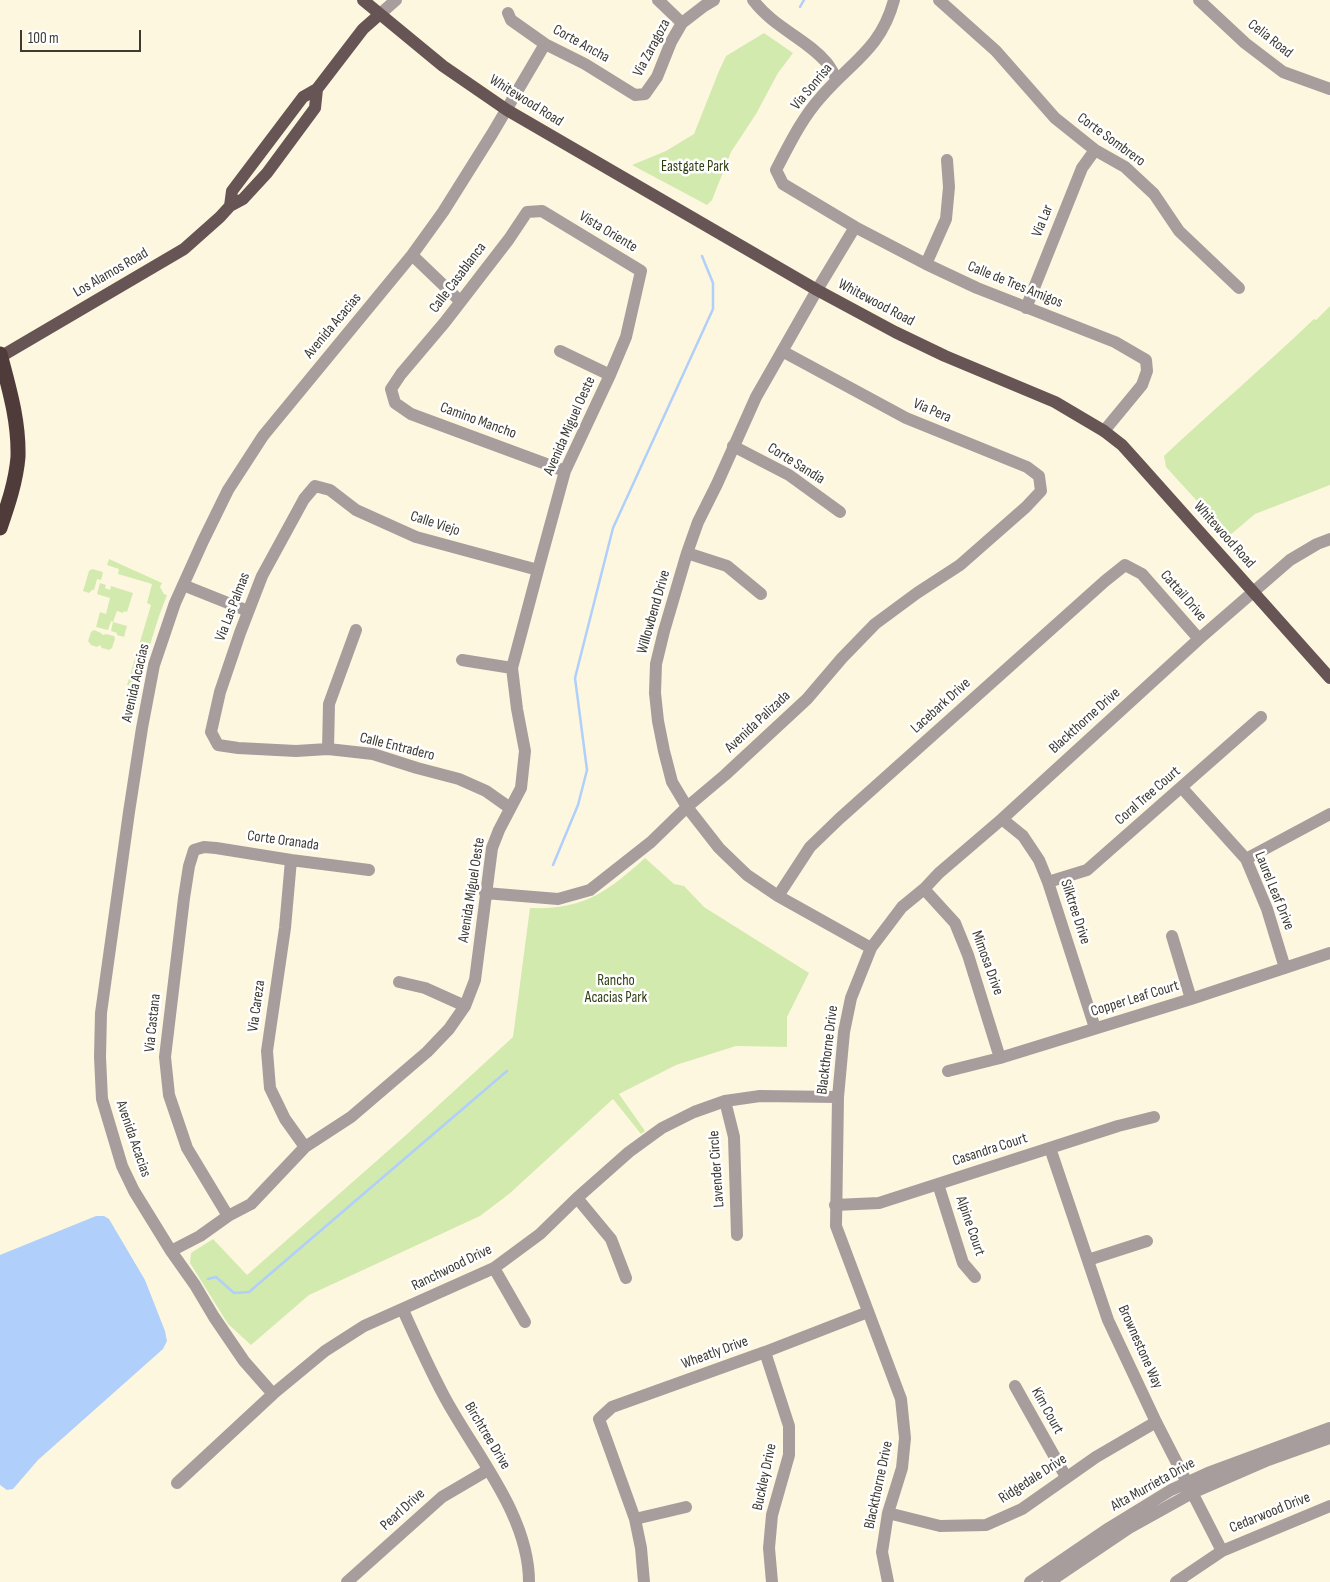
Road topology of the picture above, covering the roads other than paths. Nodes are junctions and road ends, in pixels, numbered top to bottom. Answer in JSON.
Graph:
{"nodes":[{"id":1,"x":363,"y":0,"type":"edge"},
{"id":2,"x":396,"y":0,"type":"edge"},
{"id":3,"x":658,"y":0,"type":"edge"},
{"id":4,"x":714,"y":0,"type":"edge"},
{"id":5,"x":753,"y":0,"type":"edge"},
{"id":6,"x":894,"y":0,"type":"edge"},
{"id":7,"x":939,"y":0,"type":"edge"},
{"id":8,"x":1199,"y":0,"type":"edge"},
{"id":9,"x":508,"y":13,"type":"dead end"},
{"id":10,"x":380,"y":14,"type":"junction"},
{"id":11,"x":682,"y":23,"type":"junction"},
{"id":12,"x":545,"y":44,"type":"junction"},
{"id":13,"x":837,"y":80,"type":"junction"},
{"id":14,"x":1330,"y":88,"type":"edge"},
{"id":15,"x":645,"y":94,"type":"joint"},
{"id":16,"x":507,"y":110,"type":"junction"},
{"id":17,"x":1095,"y":150,"type":"junction"},
{"id":18,"x":947,"y":160,"type":"dead end"},
{"id":19,"x":800,"y":193,"type":"joint"},
{"id":20,"x":558,"y":222,"type":"joint"},
{"id":21,"x":855,"y":226,"type":"junction"},
{"id":22,"x":412,"y":255,"type":"junction"},
{"id":23,"x":926,"y":264,"type":"junction"},
{"id":24,"x":641,"y":270,"type":"joint"},
{"id":25,"x":1239,"y":288,"type":"dead end"},
{"id":26,"x":816,"y":290,"type":"junction"},
{"id":27,"x":460,"y":301,"type":"junction"},
{"id":28,"x":1026,"y":308,"type":"junction"},
{"id":29,"x":560,"y":351,"type":"dead end"},
{"id":30,"x":782,"y":351,"type":"junction"},
{"id":31,"x":0,"y":356,"type":"edge"},
{"id":32,"x":610,"y":375,"type":"junction"},
{"id":33,"x":391,"y":389,"type":"joint"},
{"id":34,"x":1104,"y":430,"type":"junction"},
{"id":35,"x":733,"y":446,"type":"junction"},
{"id":36,"x":565,"y":471,"type":"junction"},
{"id":37,"x":330,"y":490,"type":"joint"},
{"id":38,"x":1026,"y":507,"type":"joint"},
{"id":39,"x":840,"y":512,"type":"dead end"},
{"id":40,"x":0,"y":528,"type":"edge"},
{"id":41,"x":1330,"y":539,"type":"edge"},
{"id":42,"x":687,"y":553,"type":"junction"},
{"id":43,"x":538,"y":570,"type":"junction"},
{"id":44,"x":1142,"y":574,"type":"joint"},
{"id":45,"x":183,"y":585,"type":"junction"},
{"id":46,"x":1254,"y":592,"type":"junction"},
{"id":47,"x":761,"y":594,"type":"dead end"},
{"id":48,"x":248,"y":611,"type":"junction"},
{"id":49,"x":356,"y":630,"type":"dead end"},
{"id":50,"x":1199,"y":639,"type":"junction"},
{"id":51,"x":462,"y":660,"type":"dead end"},
{"id":52,"x":512,"y":668,"type":"junction"},
{"id":53,"x":1330,"y":678,"type":"edge"},
{"id":54,"x":1261,"y":717,"type":"dead end"},
{"id":55,"x":238,"y":748,"type":"joint"},
{"id":56,"x":328,"y":749,"type":"junction"},
{"id":57,"x":1182,"y":788,"type":"junction"},
{"id":58,"x":687,"y":807,"type":"junction"},
{"id":59,"x":510,"y":808,"type":"junction"},
{"id":60,"x":1330,"y":814,"type":"edge"},
{"id":61,"x":1002,"y":819,"type":"junction"},
{"id":62,"x":194,"y":850,"type":"joint"},
{"id":63,"x":1246,"y":858,"type":"junction"},
{"id":64,"x":291,"y":860,"type":"junction"},
{"id":65,"x":368,"y":870,"type":"dead end"},
{"id":66,"x":1048,"y":882,"type":"junction"},
{"id":67,"x":924,"y":889,"type":"junction"},
{"id":68,"x":485,"y":893,"type":"junction"},
{"id":69,"x":778,"y":896,"type":"junction"},
{"id":70,"x":1172,"y":936,"type":"dead end"},
{"id":71,"x":872,"y":948,"type":"junction"},
{"id":72,"x":1330,"y":953,"type":"edge"},
{"id":73,"x":1285,"y":968,"type":"junction"},
{"id":74,"x":398,"y":982,"type":"dead end"},
{"id":75,"x":1191,"y":1000,"type":"junction"},
{"id":76,"x":465,"y":1006,"type":"junction"},
{"id":77,"x":1095,"y":1028,"type":"junction"},
{"id":78,"x":1000,"y":1058,"type":"junction"},
{"id":79,"x":948,"y":1071,"type":"dead end"},
{"id":80,"x":838,"y":1097,"type":"junction"},
{"id":81,"x":725,"y":1101,"type":"junction"},
{"id":82,"x":1154,"y":1117,"type":"dead end"},
{"id":83,"x":305,"y":1147,"type":"junction"},
{"id":84,"x":1050,"y":1148,"type":"junction"},
{"id":85,"x":938,"y":1184,"type":"junction"},
{"id":86,"x":577,"y":1198,"type":"junction"},
{"id":87,"x":835,"y":1205,"type":"junction"},
{"id":88,"x":228,"y":1216,"type":"junction"},
{"id":89,"x":737,"y":1235,"type":"dead end"},
{"id":90,"x":1147,"y":1241,"type":"dead end"},
{"id":91,"x":171,"y":1251,"type":"junction"},
{"id":92,"x":1088,"y":1260,"type":"junction"},
{"id":93,"x":494,"y":1268,"type":"junction"},
{"id":94,"x":975,"y":1277,"type":"dead end"},
{"id":95,"x":626,"y":1278,"type":"dead end"},
{"id":96,"x":403,"y":1310,"type":"junction"},
{"id":97,"x":868,"y":1312,"type":"junction"},
{"id":98,"x":525,"y":1322,"type":"dead end"},
{"id":99,"x":765,"y":1352,"type":"junction"},
{"id":100,"x":1015,"y":1386,"type":"dead end"},
{"id":101,"x":273,"y":1394,"type":"junction"},
{"id":102,"x":1156,"y":1422,"type":"junction"},
{"id":103,"x":1330,"y":1428,"type":"edge"},
{"id":104,"x":1330,"y":1438,"type":"edge"},
{"id":105,"x":488,"y":1470,"type":"junction"},
{"id":106,"x":1066,"y":1477,"type":"junction"},
{"id":107,"x":178,"y":1483,"type":"dead end"},
{"id":108,"x":1189,"y":1487,"type":"junction"},
{"id":109,"x":1330,"y":1506,"type":"edge"},
{"id":110,"x":686,"y":1507,"type":"dead end"},
{"id":111,"x":888,"y":1513,"type":"junction"},
{"id":112,"x":635,"y":1519,"type":"junction"},
{"id":113,"x":1222,"y":1551,"type":"junction"},
{"id":114,"x":347,"y":1582,"type":"edge"},
{"id":115,"x":529,"y":1582,"type":"edge"},
{"id":116,"x":644,"y":1582,"type":"edge"},
{"id":117,"x":772,"y":1582,"type":"edge"},
{"id":118,"x":888,"y":1582,"type":"edge"},
{"id":119,"x":1030,"y":1582,"type":"edge"},
{"id":120,"x":1049,"y":1582,"type":"edge"},
{"id":121,"x":1176,"y":1582,"type":"edge"}],
"edges":[{"from":1,"to":10,"type":"main road","name":"Whitewood Road"},
{"from":2,"to":10,"type":"street","name":"Los Alamos Road"},
{"from":3,"to":11,"type":"street"},
{"from":4,"to":11,"type":"street","name":"Via Zaragoza"},
{"from":5,"to":13,"type":"street"},
{"from":6,"to":13,"type":"street","name":"Via Sonrisa"},
{"from":7,"to":17,"type":"street","name":"Corte Sombrero"},
{"from":8,"to":14,"type":"street","name":"Celia Road"},
{"from":9,"to":12,"type":"street","name":"Corte Ancha"},
{"from":10,"to":16,"type":"main road","name":"Whitewood Road"},
{"from":10,"to":31,"type":"main road","name":"Los Alamos Road"},
{"from":11,"to":15,"type":"street","name":"Via Zaragoza"},
{"from":12,"to":15,"type":"street","name":"Corte Ancha"},
{"from":12,"to":16,"type":"street","name":"Avenida Acacias"},
{"from":13,"to":19,"type":"street","name":"Via Sonrisa"},
{"from":16,"to":22,"type":"street","name":"Avenida Acacias"},
{"from":16,"to":26,"type":"main road","name":"Whitewood Road"},
{"from":17,"to":25,"type":"street","name":"Corte Sombrero"},
{"from":17,"to":28,"type":"street","name":"Via Lar"},
{"from":18,"to":23,"type":"street"},
{"from":19,"to":21,"type":"street","name":"Calle de Tres Amigos"},
{"from":20,"to":24,"type":"street","name":"Vista Oriente"},
{"from":20,"to":27,"type":"street","name":"Calle Casablanca"},
{"from":21,"to":23,"type":"street","name":"Calle de Tres Amigos"},
{"from":21,"to":26,"type":"street","name":"Willowbend Drive"},
{"from":22,"to":27,"type":"street"},
{"from":22,"to":45,"type":"street","name":"Avenida Acacias"},
{"from":23,"to":28,"type":"street","name":"Calle de Tres Amigos"},
{"from":24,"to":32,"type":"street","name":"Avenida Miguel Oeste"},
{"from":26,"to":30,"type":"street","name":"Willowbend Drive"},
{"from":26,"to":34,"type":"main road","name":"Whitewood Road"},
{"from":27,"to":33,"type":"street","name":"Calle Casablanca"},
{"from":28,"to":34,"type":"street","name":"Calle de Tres Amigos"},
{"from":29,"to":32,"type":"street"},
{"from":30,"to":35,"type":"street","name":"Willowbend Drive"},
{"from":30,"to":38,"type":"street","name":"Via Pera"},
{"from":31,"to":40,"type":"highway"},
{"from":32,"to":36,"type":"street","name":"Avenida Miguel Oeste"},
{"from":33,"to":36,"type":"street","name":"Camino Mancho"},
{"from":34,"to":46,"type":"main road","name":"Whitewood Road"},
{"from":35,"to":39,"type":"street","name":"Corte Sandia"},
{"from":35,"to":42,"type":"street","name":"Willowbend Drive"},
{"from":36,"to":43,"type":"street","name":"Avenida Miguel Oeste"},
{"from":37,"to":43,"type":"street","name":"Calle Viejo"},
{"from":37,"to":48,"type":"street","name":"Via Las Palmas"},
{"from":38,"to":58,"type":"street","name":"Avenida Palizada"},
{"from":41,"to":46,"type":"street","name":"Blackthorne Drive"},
{"from":42,"to":47,"type":"street"},
{"from":42,"to":58,"type":"street","name":"Willowbend Drive"},
{"from":43,"to":52,"type":"street","name":"Avenida Miguel Oeste"},
{"from":44,"to":50,"type":"street","name":"Cattail Drive"},
{"from":44,"to":69,"type":"street","name":"Lacebark Drive"},
{"from":45,"to":48,"type":"street"},
{"from":45,"to":91,"type":"street","name":"Avenida Acacias"},
{"from":46,"to":50,"type":"street","name":"Blackthorne Drive"},
{"from":46,"to":53,"type":"main road","name":"Whitewood Road"},
{"from":48,"to":55,"type":"street","name":"Via Las Palmas"},
{"from":49,"to":56,"type":"street"},
{"from":50,"to":61,"type":"street","name":"Blackthorne Drive"},
{"from":51,"to":52,"type":"street"},
{"from":52,"to":59,"type":"street","name":"Avenida Miguel Oeste"},
{"from":54,"to":57,"type":"street","name":"Coral Tree Court"},
{"from":55,"to":56,"type":"street","name":"Calle Entradero"},
{"from":56,"to":59,"type":"street","name":"Calle Entradero"},
{"from":57,"to":63,"type":"street","name":"Laurel Leaf Drive"},
{"from":57,"to":66,"type":"street","name":"Coral Tree Court"},
{"from":58,"to":68,"type":"street","name":"Avenida Palizada"},
{"from":58,"to":69,"type":"street","name":"Willowbend Drive"},
{"from":59,"to":68,"type":"street","name":"Avenida Miguel Oeste"},
{"from":60,"to":63,"type":"street"},
{"from":61,"to":66,"type":"street","name":"Silktree Drive"},
{"from":61,"to":67,"type":"street","name":"Blackthorne Drive"},
{"from":62,"to":64,"type":"street","name":"Corte Oranada"},
{"from":62,"to":88,"type":"street","name":"Via Castana"},
{"from":63,"to":73,"type":"street","name":"Laurel Leaf Drive"},
{"from":64,"to":65,"type":"street","name":"Corte Oranada"},
{"from":64,"to":83,"type":"street","name":"Via Careza"},
{"from":66,"to":77,"type":"street","name":"Silktree Drive"},
{"from":67,"to":71,"type":"street","name":"Blackthorne Drive"},
{"from":67,"to":78,"type":"street","name":"Mimosa Drive"},
{"from":68,"to":76,"type":"street","name":"Avenida Miguel Oeste"},
{"from":69,"to":71,"type":"street","name":"Willowbend Drive"},
{"from":70,"to":75,"type":"street"},
{"from":71,"to":80,"type":"street","name":"Blackthorne Drive"},
{"from":72,"to":73,"type":"street","name":"Copper Leaf Court"},
{"from":73,"to":75,"type":"street","name":"Copper Leaf Court"},
{"from":74,"to":76,"type":"street"},
{"from":75,"to":77,"type":"street","name":"Copper Leaf Court"},
{"from":76,"to":83,"type":"street","name":"Avenida Miguel Oeste"},
{"from":77,"to":78,"type":"street","name":"Copper Leaf Court"},
{"from":78,"to":79,"type":"street","name":"Copper Leaf Court"},
{"from":80,"to":81,"type":"street","name":"Ranchwood Drive"},
{"from":80,"to":87,"type":"street","name":"Blackthorne Drive"},
{"from":81,"to":86,"type":"street","name":"Ranchwood Drive"},
{"from":81,"to":89,"type":"street","name":"Lavender Circle"},
{"from":82,"to":84,"type":"street","name":"Casandra Court"},
{"from":83,"to":88,"type":"street","name":"Avenida Miguel Oeste"},
{"from":84,"to":85,"type":"street","name":"Casandra Court"},
{"from":84,"to":92,"type":"street","name":"Brownestone Way"},
{"from":85,"to":87,"type":"street","name":"Casandra Court"},
{"from":85,"to":94,"type":"street","name":"Alpine Court"},
{"from":86,"to":93,"type":"street","name":"Ranchwood Drive"},
{"from":86,"to":95,"type":"street"},
{"from":87,"to":97,"type":"street","name":"Blackthorne Drive"},
{"from":88,"to":91,"type":"street","name":"Avenida Miguel Oeste"},
{"from":90,"to":92,"type":"street"},
{"from":91,"to":101,"type":"street","name":"Avenida Acacias"},
{"from":92,"to":102,"type":"street","name":"Brownestone Way"},
{"from":93,"to":96,"type":"street","name":"Ranchwood Drive"},
{"from":93,"to":98,"type":"street"},
{"from":96,"to":101,"type":"street","name":"Ranchwood Drive"},
{"from":96,"to":105,"type":"street","name":"Birchtree Drive"},
{"from":97,"to":99,"type":"street","name":"Wheatly Drive"},
{"from":97,"to":111,"type":"street","name":"Blackthorne Drive"},
{"from":99,"to":112,"type":"street","name":"Wheatly Drive"},
{"from":99,"to":117,"type":"street","name":"Buckley Drive"},
{"from":100,"to":106,"type":"street","name":"Kim Court"},
{"from":101,"to":107,"type":"street","name":"Ranchwood Drive"},
{"from":102,"to":106,"type":"street","name":"Ridgedale Drive"},
{"from":102,"to":108,"type":"street","name":"Brownestone Way"},
{"from":103,"to":108,"type":"street","name":"Alta Murrieta Drive"},
{"from":104,"to":108,"type":"street","name":"Alta Murrieta Drive"},
{"from":105,"to":114,"type":"street","name":"Pearl Drive"},
{"from":105,"to":115,"type":"street","name":"Birchtree Drive"},
{"from":106,"to":111,"type":"street","name":"Ridgedale Drive"},
{"from":108,"to":113,"type":"street","name":"Brownestone Way"},
{"from":108,"to":119,"type":"street","name":"Alta Murrieta Drive"},
{"from":108,"to":120,"type":"street","name":"Alta Murrieta Drive"},
{"from":109,"to":113,"type":"street","name":"Cedarwood Drive"},
{"from":110,"to":112,"type":"street"},
{"from":111,"to":118,"type":"street","name":"Blackthorne Drive"},
{"from":112,"to":116,"type":"street"},
{"from":113,"to":121,"type":"street","name":"Cedarwood Drive"}]}
